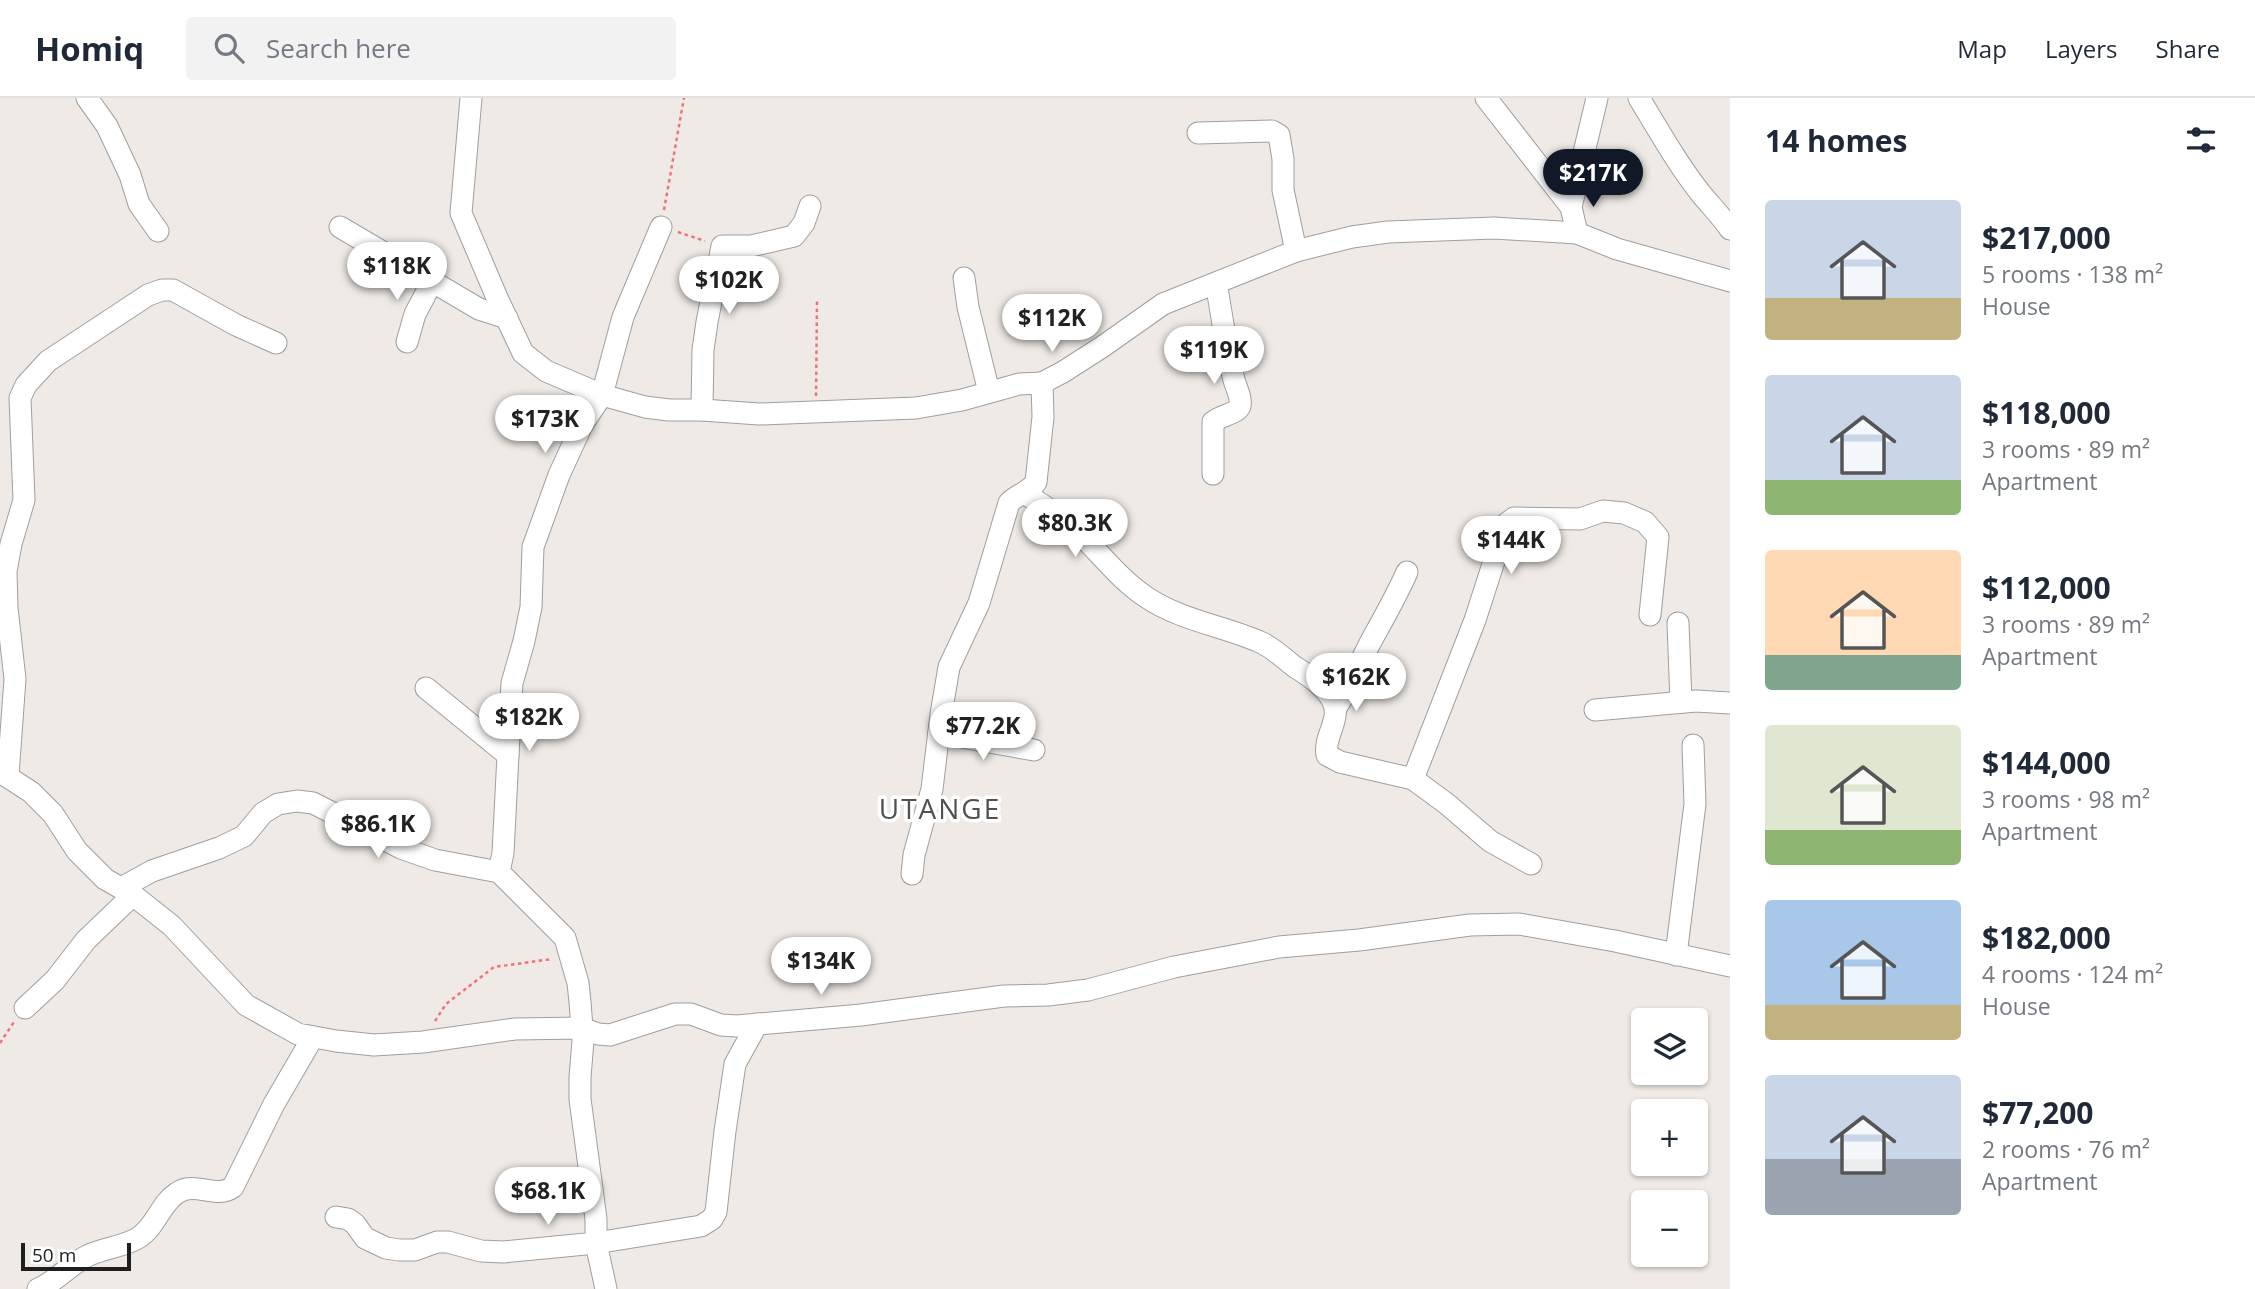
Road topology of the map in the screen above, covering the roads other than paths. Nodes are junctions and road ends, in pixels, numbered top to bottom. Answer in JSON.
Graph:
{"nodes":[{"id":1,"x":87,"y":98,"type":"edge"},
{"id":2,"x":471,"y":98,"type":"edge"},
{"id":3,"x":1486,"y":98,"type":"edge"},
{"id":4,"x":1597,"y":98,"type":"edge"},
{"id":5,"x":1639,"y":98,"type":"edge"},
{"id":6,"x":1199,"y":133,"type":"dead end"},
{"id":7,"x":810,"y":206,"type":"dead end"},
{"id":8,"x":1570,"y":207,"type":"junction"},
{"id":9,"x":340,"y":227,"type":"dead end"},
{"id":10,"x":661,"y":227,"type":"road end"},
{"id":11,"x":1730,"y":229,"type":"edge"},
{"id":12,"x":158,"y":231,"type":"dead end"},
{"id":13,"x":1577,"y":233,"type":"junction"},
{"id":14,"x":1296,"y":251,"type":"junction"},
{"id":15,"x":964,"y":278,"type":"dead end"},
{"id":16,"x":1730,"y":281,"type":"edge"},
{"id":17,"x":432,"y":282,"type":"junction"},
{"id":18,"x":1216,"y":283,"type":"junction"},
{"id":19,"x":506,"y":318,"type":"junction"},
{"id":20,"x":407,"y":342,"type":"dead end"},
{"id":21,"x":276,"y":343,"type":"dead end"},
{"id":22,"x":1042,"y":383,"type":"junction"},
{"id":23,"x":989,"y":392,"type":"junction"},
{"id":24,"x":602,"y":395,"type":"junction"},
{"id":25,"x":702,"y":410,"type":"junction"},
{"id":26,"x":1213,"y":474,"type":"dead end"},
{"id":27,"x":1024,"y":493,"type":"junction"},
{"id":28,"x":1406,"y":572,"type":"dead end"},
{"id":29,"x":1650,"y":615,"type":"dead end"},
{"id":30,"x":1678,"y":623,"type":"dead end"},
{"id":31,"x":426,"y":688,"type":"dead end"},
{"id":32,"x":1681,"y":702,"type":"junction"},
{"id":33,"x":1730,"y":703,"type":"edge"},
{"id":34,"x":1336,"y":708,"type":"junction"},
{"id":35,"x":1595,"y":710,"type":"dead end"},
{"id":36,"x":939,"y":733,"type":"junction"},
{"id":37,"x":1693,"y":745,"type":"dead end"},
{"id":38,"x":1034,"y":750,"type":"dead end"},
{"id":39,"x":509,"y":755,"type":"junction"},
{"id":40,"x":4,"y":774,"type":"edge"},
{"id":41,"x":1413,"y":779,"type":"junction"},
{"id":42,"x":1531,"y":864,"type":"dead end"},
{"id":43,"x":499,"y":872,"type":"junction"},
{"id":44,"x":912,"y":874,"type":"dead end"},
{"id":45,"x":127,"y":891,"type":"junction"},
{"id":46,"x":1676,"y":954,"type":"junction"},
{"id":47,"x":1730,"y":966,"type":"edge"},
{"id":48,"x":25,"y":1008,"type":"road end"},
{"id":49,"x":757,"y":1024,"type":"junction"},
{"id":50,"x":582,"y":1028,"type":"junction"},
{"id":51,"x":313,"y":1037,"type":"junction"},
{"id":52,"x":336,"y":1217,"type":"dead end"},
{"id":53,"x":596,"y":1243,"type":"junction"},
{"id":54,"x":38,"y":1289,"type":"edge"},
{"id":55,"x":606,"y":1289,"type":"edge"}],
"edges":[{"from":1,"to":12,"type":"street"},
{"from":2,"to":19,"type":"street"},
{"from":3,"to":8,"type":"street"},
{"from":4,"to":8,"type":"street"},
{"from":5,"to":11,"type":"street"},
{"from":6,"to":14,"type":"street"},
{"from":7,"to":25,"type":"street"},
{"from":8,"to":13,"type":"street"},
{"from":9,"to":17,"type":"street"},
{"from":10,"to":24,"type":"street"},
{"from":13,"to":14,"type":"street"},
{"from":13,"to":16,"type":"street"},
{"from":14,"to":18,"type":"street"},
{"from":15,"to":23,"type":"street"},
{"from":17,"to":19,"type":"street"},
{"from":17,"to":20,"type":"street"},
{"from":18,"to":22,"type":"street"},
{"from":18,"to":26,"type":"street"},
{"from":19,"to":24,"type":"street"},
{"from":21,"to":40,"type":"street"},
{"from":22,"to":23,"type":"street"},
{"from":22,"to":27,"type":"street"},
{"from":23,"to":25,"type":"street"},
{"from":24,"to":25,"type":"street"},
{"from":24,"to":39,"type":"street"},
{"from":27,"to":34,"type":"street"},
{"from":27,"to":36,"type":"street"},
{"from":28,"to":34,"type":"street"},
{"from":29,"to":41,"type":"street"},
{"from":30,"to":32,"type":"street"},
{"from":31,"to":39,"type":"street"},
{"from":32,"to":33,"type":"street"},
{"from":32,"to":35,"type":"street"},
{"from":34,"to":41,"type":"street"},
{"from":36,"to":38,"type":"street"},
{"from":36,"to":44,"type":"street"},
{"from":37,"to":46,"type":"street"},
{"from":39,"to":43,"type":"street"},
{"from":40,"to":45,"type":"street"},
{"from":41,"to":42,"type":"street"},
{"from":43,"to":45,"type":"street"},
{"from":43,"to":50,"type":"street"},
{"from":45,"to":48,"type":"street"},
{"from":45,"to":51,"type":"street"},
{"from":46,"to":47,"type":"street"},
{"from":46,"to":49,"type":"street"},
{"from":49,"to":50,"type":"street"},
{"from":49,"to":53,"type":"street"},
{"from":50,"to":51,"type":"street"},
{"from":50,"to":53,"type":"street"},
{"from":51,"to":54,"type":"street"},
{"from":52,"to":53,"type":"street"},
{"from":53,"to":55,"type":"street"}]}
